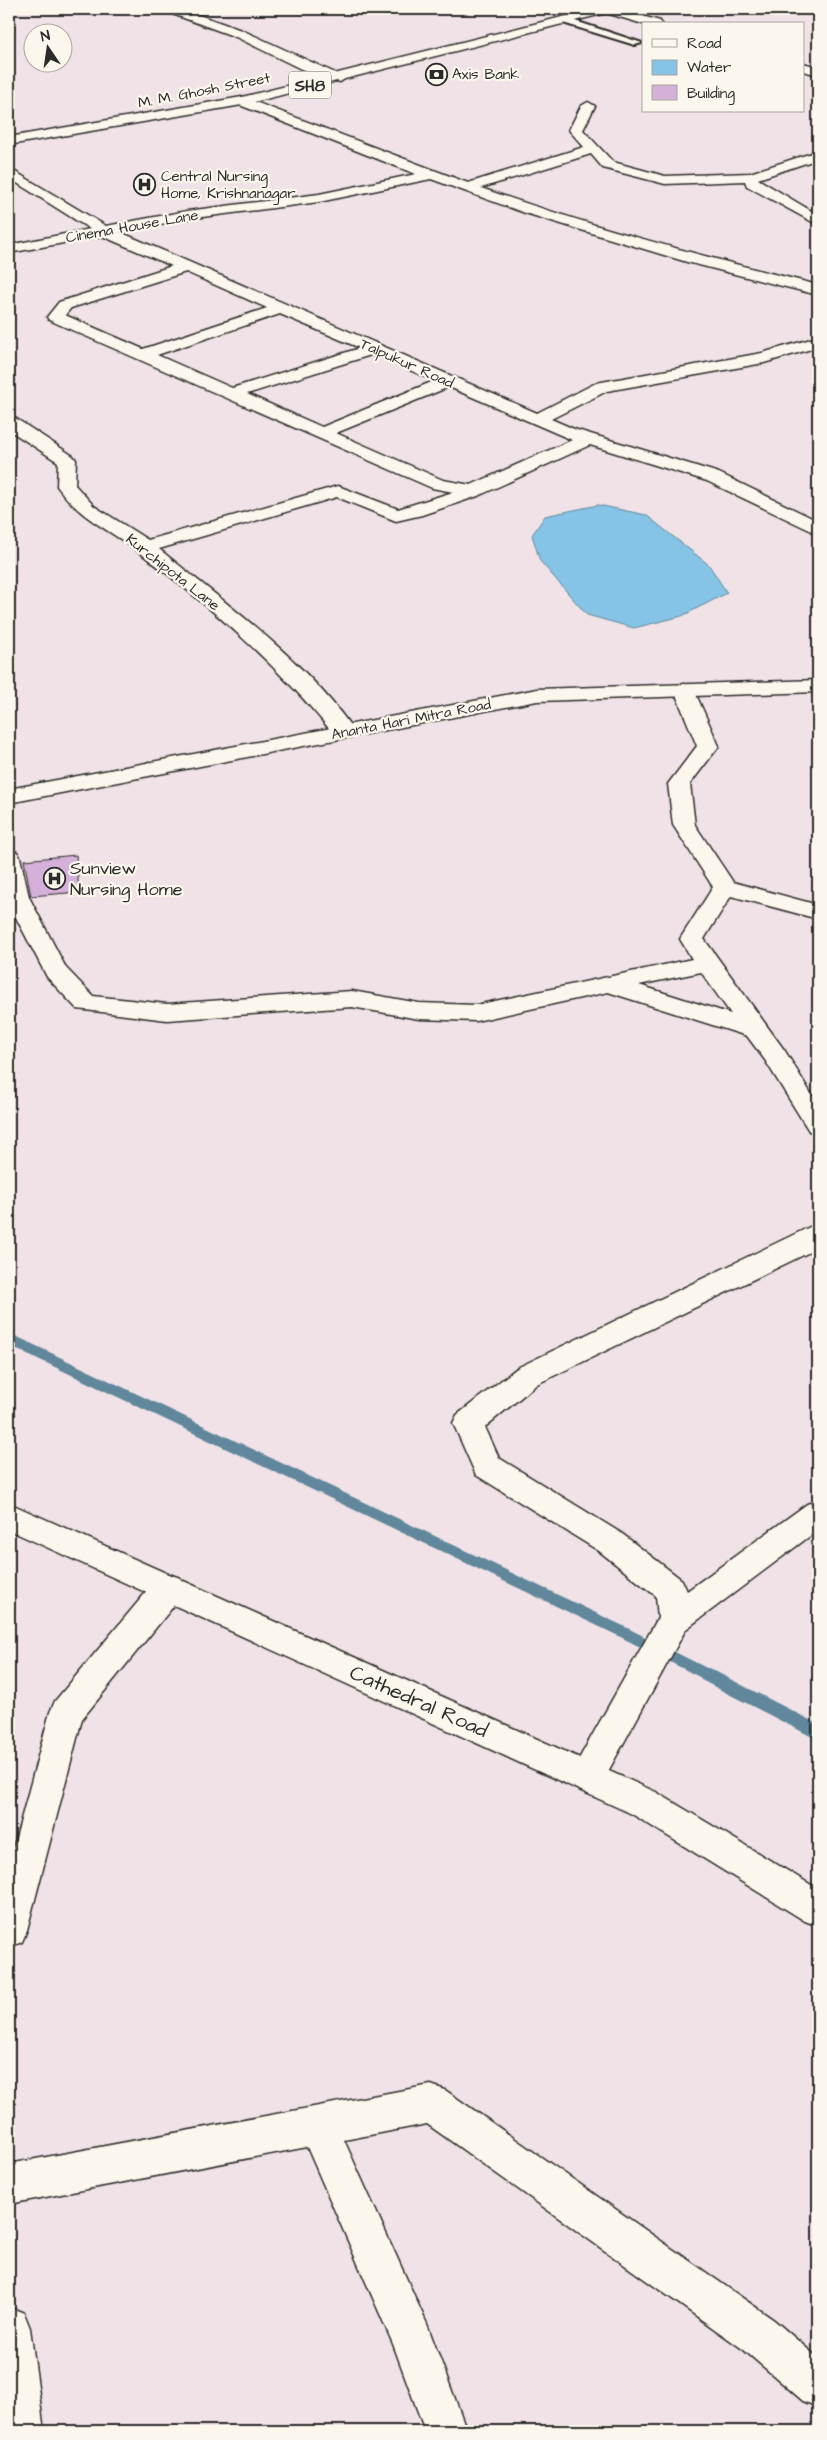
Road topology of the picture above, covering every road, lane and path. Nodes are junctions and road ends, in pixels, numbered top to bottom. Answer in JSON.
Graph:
{"nodes":[{"id":1,"x":172,"y":9,"type":"edge"},
{"id":2,"x":606,"y":9,"type":"edge"},
{"id":3,"x":566,"y":21,"type":"junction"},
{"id":4,"x":649,"y":22,"type":"edge"},
{"id":5,"x":640,"y":42,"type":"edge"},
{"id":6,"x":641,"y":53,"type":"dead end"},
{"id":7,"x":804,"y":67,"type":"edge"},
{"id":8,"x":818,"y":71,"type":"edge"},
{"id":9,"x":340,"y":78,"type":"junction"},
{"id":10,"x":242,"y":101,"type":"junction"},
{"id":11,"x":588,"y":106,"type":"dead end"},
{"id":12,"x":9,"y":141,"type":"edge"},
{"id":13,"x":594,"y":149,"type":"junction"},
{"id":14,"x":818,"y":155,"type":"edge"},
{"id":15,"x":9,"y":172,"type":"edge"},
{"id":16,"x":432,"y":175,"type":"junction"},
{"id":17,"x":751,"y":177,"type":"junction"},
{"id":18,"x":469,"y":187,"type":"junction"},
{"id":19,"x":818,"y":221,"type":"edge"},
{"id":20,"x":104,"y":231,"type":"junction"},
{"id":21,"x":9,"y":249,"type":"edge"},
{"id":22,"x":186,"y":267,"type":"junction"},
{"id":23,"x":818,"y":290,"type":"edge"},
{"id":24,"x":281,"y":308,"type":"junction"},
{"id":25,"x":818,"y":342,"type":"edge"},
{"id":26,"x":374,"y":349,"type":"junction"},
{"id":27,"x":142,"y":355,"type":"junction"},
{"id":28,"x":449,"y":382,"type":"junction"},
{"id":29,"x":230,"y":394,"type":"junction"},
{"id":30,"x":537,"y":420,"type":"junction"},
{"id":31,"x":9,"y":422,"type":"edge"},
{"id":32,"x":322,"y":434,"type":"junction"},
{"id":33,"x":588,"y":439,"type":"junction"},
{"id":34,"x":473,"y":491,"type":"junction"},
{"id":35,"x":818,"y":528,"type":"edge"},
{"id":36,"x":145,"y":547,"type":"junction"},
{"id":37,"x":818,"y":686,"type":"edge"},
{"id":38,"x":684,"y":690,"type":"junction"},
{"id":39,"x":344,"y":732,"type":"junction"},
{"id":40,"x":9,"y":796,"type":"edge"},
{"id":41,"x":9,"y":857,"type":"edge"},
{"id":42,"x":725,"y":887,"type":"junction"},
{"id":43,"x":818,"y":912,"type":"edge"},
{"id":44,"x":707,"y":963,"type":"junction"},
{"id":45,"x":610,"y":984,"type":"junction"},
{"id":46,"x":756,"y":1030,"type":"junction"},
{"id":47,"x":818,"y":1125,"type":"edge"},
{"id":48,"x":818,"y":1233,"type":"edge"},
{"id":49,"x":818,"y":1513,"type":"edge"},
{"id":50,"x":9,"y":1516,"type":"edge"},
{"id":51,"x":169,"y":1588,"type":"junction"},
{"id":52,"x":674,"y":1619,"type":"junction"},
{"id":53,"x":587,"y":1777,"type":"junction"},
{"id":54,"x":818,"y":1910,"type":"edge"},
{"id":55,"x":9,"y":1930,"type":"edge"},
{"id":56,"x":317,"y":2125,"type":"junction"},
{"id":57,"x":9,"y":2184,"type":"edge"},
{"id":58,"x":9,"y":2328,"type":"edge"},
{"id":59,"x":818,"y":2386,"type":"edge"},
{"id":60,"x":23,"y":2431,"type":"edge"},
{"id":61,"x":446,"y":2431,"type":"edge"}],
"edges":[{"from":1,"to":9,"type":"street"},
{"from":2,"to":3,"type":"street","name":"M. M. Ghosh Street","number":"SH8"},
{"from":2,"to":4,"type":"street"},
{"from":3,"to":5,"type":"lane"},
{"from":3,"to":9,"type":"street","name":"M. M. Ghosh Street","number":"SH8"},
{"from":5,"to":6,"type":"lane"},
{"from":7,"to":8,"type":"street"},
{"from":9,"to":10,"type":"street","name":"M. M. Ghosh Street","number":"SH8"},
{"from":10,"to":12,"type":"street","name":"M. M. Ghosh Street","number":"SH8"},
{"from":10,"to":16,"type":"street"},
{"from":11,"to":13,"type":"street"},
{"from":13,"to":17,"type":"street"},
{"from":13,"to":18,"type":"street"},
{"from":14,"to":17,"type":"street"},
{"from":15,"to":20,"type":"street","name":"Talpukur Road"},
{"from":16,"to":18,"type":"street"},
{"from":16,"to":20,"type":"street","name":"Cinema House Lane"},
{"from":17,"to":19,"type":"street"},
{"from":18,"to":23,"type":"street"},
{"from":20,"to":21,"type":"street","name":"Cinema House Lane"},
{"from":20,"to":22,"type":"street","name":"Talpukur Road"},
{"from":22,"to":24,"type":"street","name":"Talpukur Road"},
{"from":22,"to":27,"type":"street"},
{"from":24,"to":26,"type":"street","name":"Talpukur Road"},
{"from":24,"to":27,"type":"street"},
{"from":25,"to":30,"type":"street"},
{"from":26,"to":28,"type":"street","name":"Talpukur Road"},
{"from":26,"to":29,"type":"street"},
{"from":27,"to":29,"type":"street"},
{"from":28,"to":30,"type":"street","name":"Talpukur Road"},
{"from":28,"to":32,"type":"street"},
{"from":29,"to":32,"type":"street"},
{"from":30,"to":33,"type":"street","name":"Talpukur Road"},
{"from":31,"to":36,"type":"street","name":"Kurchipota Lane"},
{"from":32,"to":34,"type":"street"},
{"from":33,"to":34,"type":"street"},
{"from":33,"to":35,"type":"street","name":"Talpukur Road"},
{"from":34,"to":36,"type":"street"},
{"from":36,"to":39,"type":"street","name":"Kurchipota Lane"},
{"from":37,"to":38,"type":"street","name":"Ananta Hari Mitra Road"},
{"from":38,"to":39,"type":"street","name":"Ananta Hari Mitra Road"},
{"from":38,"to":42,"type":"street"},
{"from":39,"to":40,"type":"street","name":"Ananta Hari Mitra Road"},
{"from":41,"to":45,"type":"street"},
{"from":42,"to":43,"type":"street"},
{"from":42,"to":44,"type":"street"},
{"from":44,"to":45,"type":"street"},
{"from":44,"to":46,"type":"street"},
{"from":45,"to":46,"type":"street"},
{"from":46,"to":47,"type":"street"},
{"from":48,"to":52,"type":"street"},
{"from":49,"to":52,"type":"street"},
{"from":50,"to":51,"type":"street","name":"Cathedral Road"},
{"from":51,"to":53,"type":"street","name":"Cathedral Road"},
{"from":51,"to":55,"type":"street"},
{"from":52,"to":53,"type":"street"},
{"from":53,"to":54,"type":"street","name":"Cathedral Road"},
{"from":56,"to":57,"type":"street"},
{"from":56,"to":59,"type":"street"},
{"from":56,"to":61,"type":"street"},
{"from":58,"to":60,"type":"street"}]}
